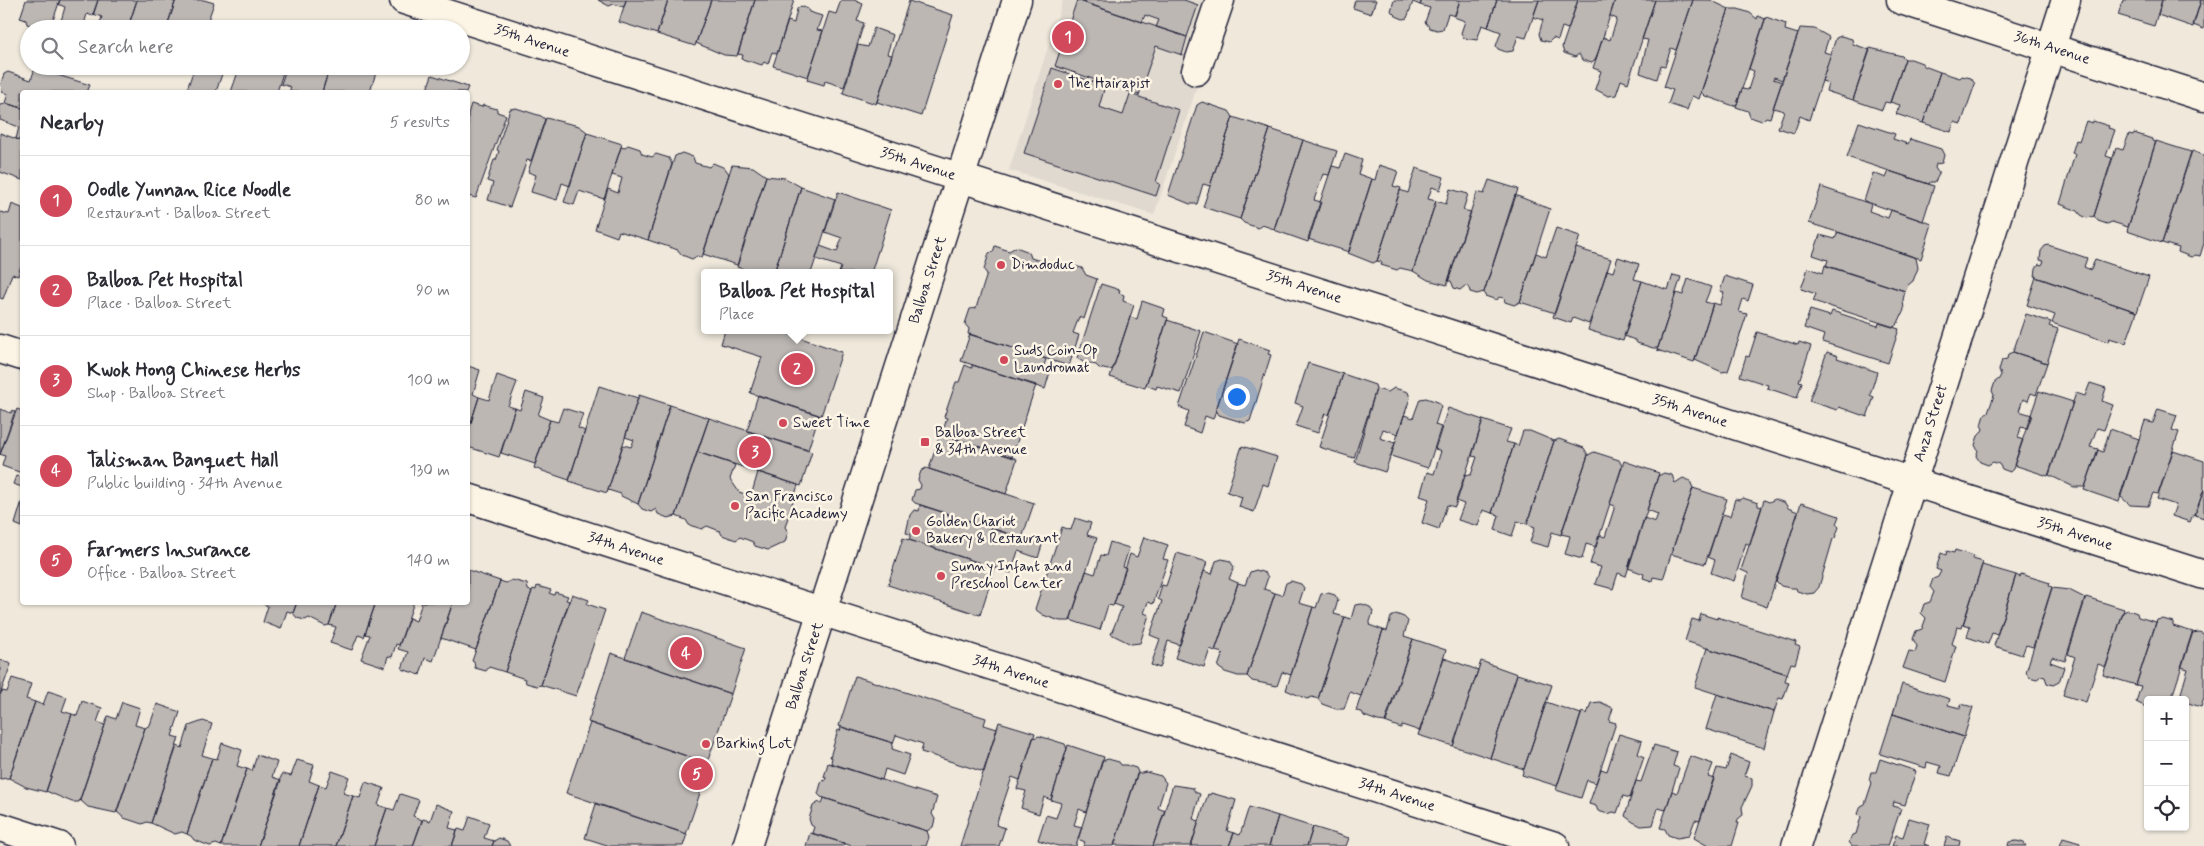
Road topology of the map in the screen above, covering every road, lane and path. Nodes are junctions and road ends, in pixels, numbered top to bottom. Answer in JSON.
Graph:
{"nodes":[{"id":1,"x":404,"y":0,"type":"edge"},
{"id":2,"x":1018,"y":0,"type":"edge"},
{"id":3,"x":1220,"y":0,"type":"edge"},
{"id":4,"x":1900,"y":0,"type":"edge"},
{"id":5,"x":2066,"y":0,"type":"edge"},
{"id":6,"x":467,"y":20,"type":"edge"},
{"id":7,"x":470,"y":21,"type":"edge"},
{"id":8,"x":2051,"y":48,"type":"junction"},
{"id":9,"x":1196,"y":71,"type":"dead end"},
{"id":10,"x":2204,"y":97,"type":"edge"},
{"id":11,"x":961,"y":178,"type":"junction"},
{"id":12,"x":0,"y":349,"type":"edge"},
{"id":13,"x":20,"y":355,"type":"edge"},
{"id":14,"x":1912,"y":482,"type":"junction"},
{"id":15,"x":470,"y":499,"type":"edge"},
{"id":16,"x":2204,"y":575,"type":"edge"},
{"id":17,"x":822,"y":612,"type":"junction"},
{"id":18,"x":0,"y":827,"type":"edge"},
{"id":19,"x":59,"y":846,"type":"edge"},
{"id":20,"x":747,"y":846,"type":"edge"},
{"id":21,"x":1555,"y":846,"type":"edge"},
{"id":22,"x":1796,"y":846,"type":"edge"}],
"edges":[{"from":1,"to":6,"type":"street","name":"35th Avenue"},
{"from":2,"to":11,"type":"street","name":"Balboa Street"},
{"from":3,"to":9,"type":"street"},
{"from":4,"to":8,"type":"street","name":"36th Avenue"},
{"from":5,"to":8,"type":"street","name":"Anza Street"},
{"from":7,"to":11,"type":"street","name":"35th Avenue"},
{"from":8,"to":10,"type":"street","name":"36th Avenue"},
{"from":8,"to":14,"type":"street","name":"Anza Street"},
{"from":11,"to":14,"type":"street","name":"35th Avenue"},
{"from":11,"to":17,"type":"street","name":"Balboa Street"},
{"from":12,"to":13,"type":"street"},
{"from":14,"to":16,"type":"street","name":"35th Avenue"},
{"from":14,"to":22,"type":"street","name":"Anza Street"},
{"from":15,"to":17,"type":"street","name":"34th Avenue"},
{"from":17,"to":20,"type":"street","name":"Balboa Street"},
{"from":17,"to":21,"type":"street","name":"34th Avenue"},
{"from":18,"to":19,"type":"street"}]}
